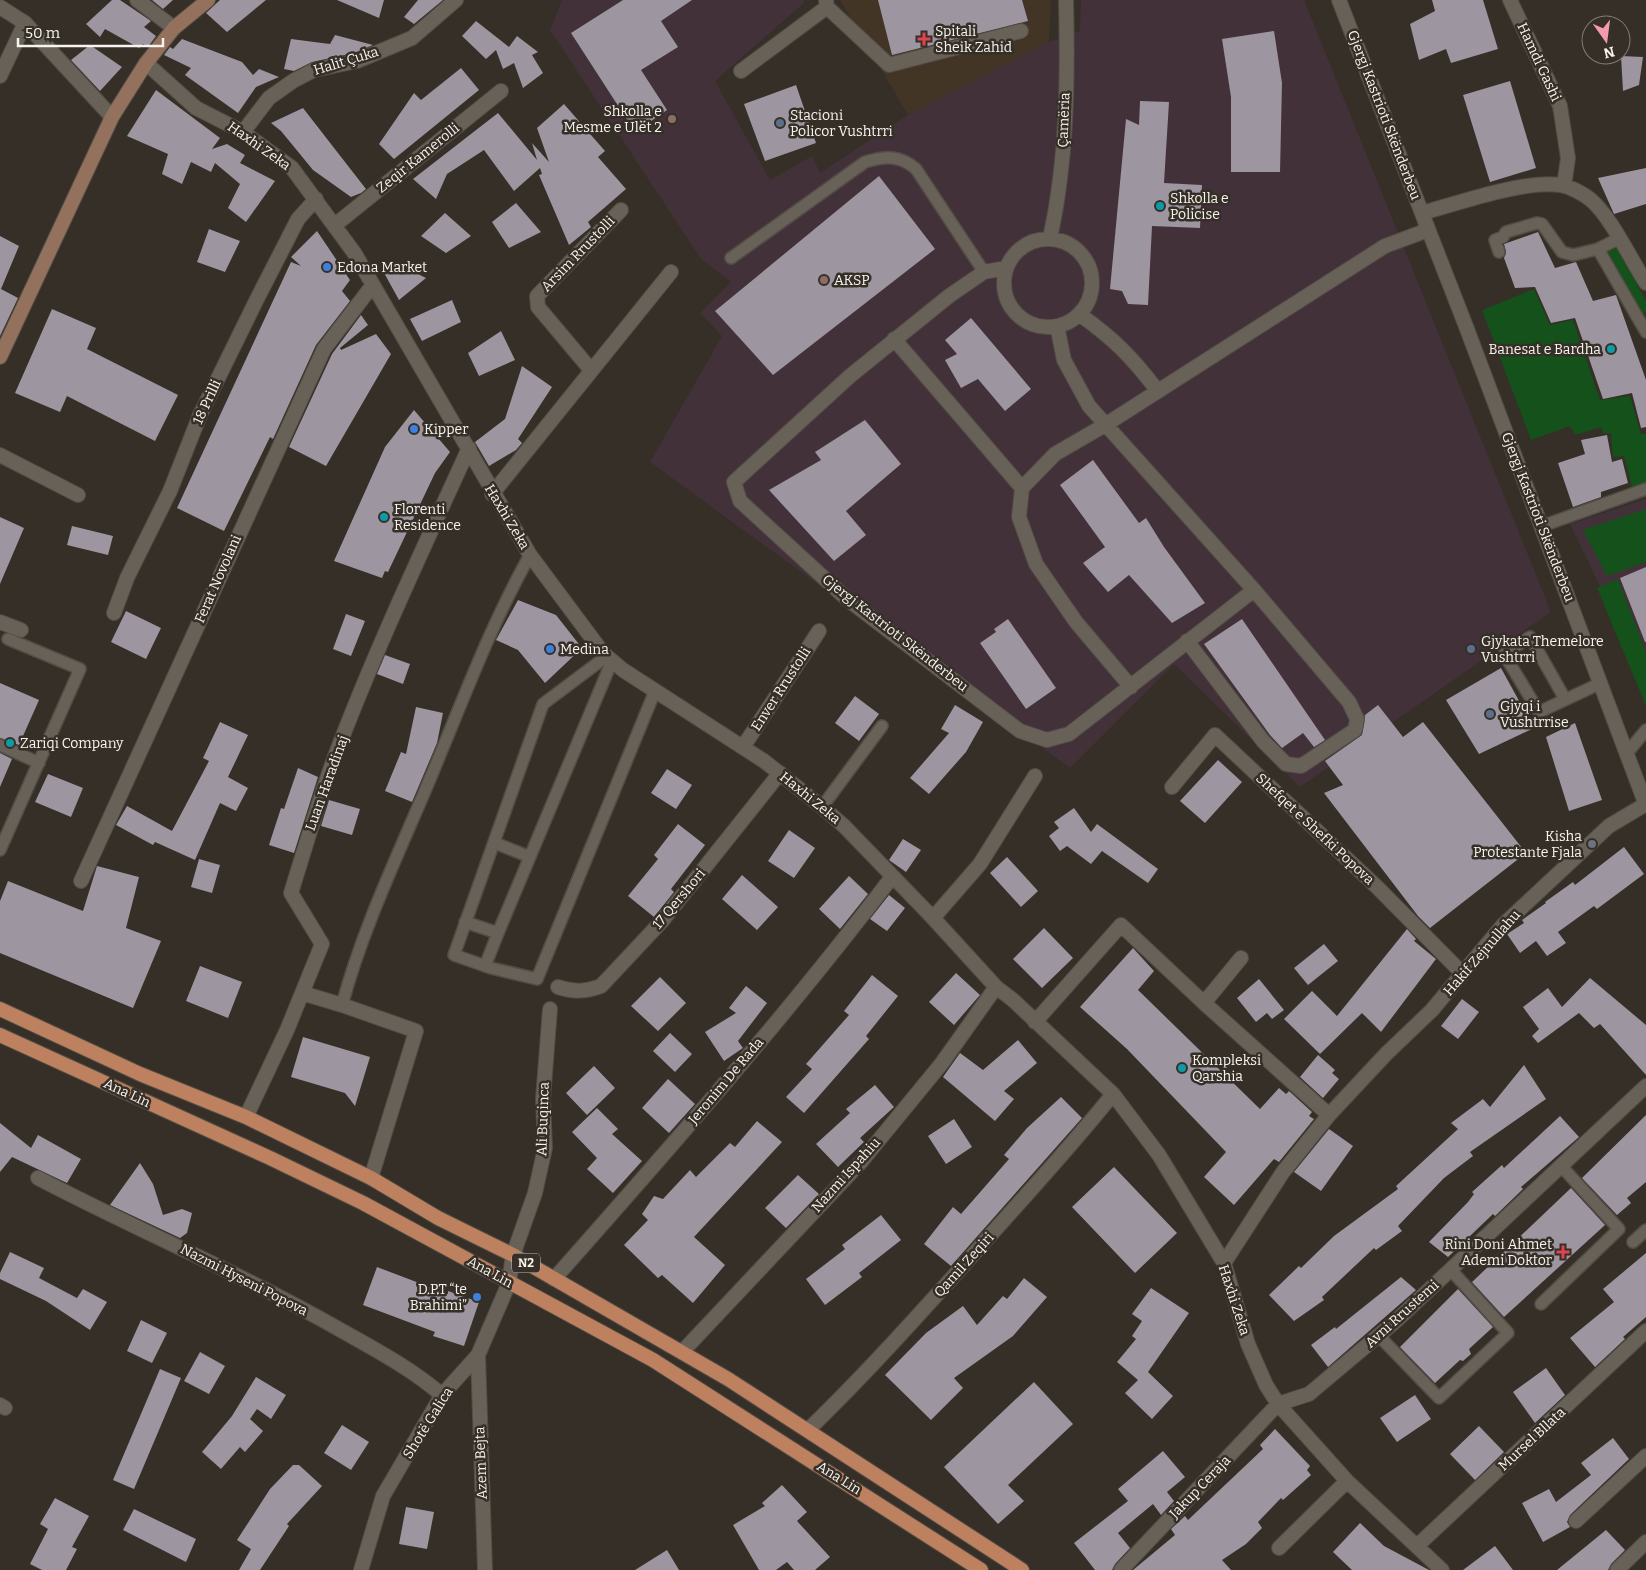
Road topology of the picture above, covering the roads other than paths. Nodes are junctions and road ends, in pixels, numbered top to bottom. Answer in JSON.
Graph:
{"nodes":[{"id":1,"x":137,"y":0,"type":"edge"},
{"id":2,"x":208,"y":0,"type":"edge"},
{"id":3,"x":456,"y":0,"type":"edge"},
{"id":4,"x":1066,"y":0,"type":"edge"},
{"id":5,"x":1339,"y":0,"type":"edge"},
{"id":6,"x":1510,"y":0,"type":"edge"},
{"id":7,"x":826,"y":3,"type":"edge"},
{"id":8,"x":0,"y":7,"type":"edge"},
{"id":9,"x":25,"y":23,"type":"junction"},
{"id":10,"x":174,"y":28,"type":"junction"},
{"id":11,"x":1021,"y":31,"type":"dead end"},
{"id":12,"x":146,"y":63,"type":"junction"},
{"id":13,"x":741,"y":72,"type":"dead end"},
{"id":14,"x":0,"y":76,"type":"edge"},
{"id":15,"x":501,"y":91,"type":"dead end"},
{"id":16,"x":112,"y":117,"type":"junction"},
{"id":17,"x":243,"y":132,"type":"junction"},
{"id":18,"x":1564,"y":186,"type":"junction"},
{"id":19,"x":316,"y":199,"type":"junction"},
{"id":20,"x":621,"y":210,"type":"dead end"},
{"id":21,"x":1422,"y":212,"type":"junction"},
{"id":22,"x":335,"y":225,"type":"junction"},
{"id":23,"x":1428,"y":230,"type":"junction"},
{"id":24,"x":1050,"y":238,"type":"junction"},
{"id":25,"x":1618,"y":239,"type":"junction"},
{"id":26,"x":1598,"y":249,"type":"junction"},
{"id":27,"x":1499,"y":252,"type":"dead end"},
{"id":28,"x":731,"y":258,"type":"dead end"},
{"id":29,"x":1006,"y":268,"type":"junction"},
{"id":30,"x":671,"y":272,"type":"dead end"},
{"id":31,"x":984,"y":272,"type":"junction"},
{"id":32,"x":1646,"y":283,"type":"edge"},
{"id":33,"x":372,"y":286,"type":"junction"},
{"id":34,"x":1079,"y":314,"type":"junction"},
{"id":35,"x":1057,"y":326,"type":"junction"},
{"id":36,"x":1646,"y":332,"type":"edge"},
{"id":37,"x":894,"y":339,"type":"junction"},
{"id":38,"x":0,"y":357,"type":"edge"},
{"id":39,"x":591,"y":370,"type":"junction"},
{"id":40,"x":1157,"y":390,"type":"junction"},
{"id":41,"x":1105,"y":426,"type":"junction"},
{"id":42,"x":470,"y":448,"type":"junction"},
{"id":43,"x":0,"y":455,"type":"edge"},
{"id":44,"x":1022,"y":488,"type":"junction"},
{"id":45,"x":1646,"y":489,"type":"edge"},
{"id":46,"x":492,"y":494,"type":"junction"},
{"id":47,"x":78,"y":495,"type":"dead end"},
{"id":48,"x":1542,"y":526,"type":"junction"},
{"id":49,"x":530,"y":555,"type":"junction"},
{"id":50,"x":1254,"y":590,"type":"junction"},
{"id":51,"x":114,"y":613,"type":"dead end"},
{"id":52,"x":0,"y":622,"type":"edge"},
{"id":53,"x":21,"y":630,"type":"dead end"},
{"id":54,"x":819,"y":631,"type":"dead end"},
{"id":55,"x":8,"y":639,"type":"dead end"},
{"id":56,"x":1187,"y":640,"type":"junction"},
{"id":57,"x":610,"y":659,"type":"junction"},
{"id":58,"x":1601,"y":683,"type":"junction"},
{"id":59,"x":1131,"y":687,"type":"junction"},
{"id":60,"x":655,"y":691,"type":"junction"},
{"id":61,"x":1565,"y":698,"type":"junction"},
{"id":62,"x":882,"y":726,"type":"dead end"},
{"id":63,"x":1646,"y":730,"type":"edge"},
{"id":64,"x":0,"y":745,"type":"edge"},
{"id":65,"x":743,"y":747,"type":"junction"},
{"id":66,"x":1627,"y":753,"type":"junction"},
{"id":67,"x":39,"y":763,"type":"junction"},
{"id":68,"x":780,"y":773,"type":"junction"},
{"id":69,"x":1036,"y":776,"type":"dead end"},
{"id":70,"x":1172,"y":787,"type":"dead end"},
{"id":71,"x":1646,"y":804,"type":"edge"},
{"id":72,"x":822,"y":807,"type":"junction"},
{"id":73,"x":494,"y":843,"type":"junction"},
{"id":74,"x":0,"y":850,"type":"edge"},
{"id":75,"x":530,"y":857,"type":"junction"},
{"id":76,"x":892,"y":877,"type":"junction"},
{"id":77,"x":81,"y":881,"type":"dead end"},
{"id":78,"x":933,"y":918,"type":"junction"},
{"id":79,"x":466,"y":922,"type":"junction"},
{"id":80,"x":498,"y":933,"type":"junction"},
{"id":81,"x":1242,"y":958,"type":"dead end"},
{"id":82,"x":485,"y":966,"type":"junction"},
{"id":83,"x":1462,"y":973,"type":"junction"},
{"id":84,"x":558,"y":987,"type":"dead end"},
{"id":85,"x":996,"y":987,"type":"junction"},
{"id":86,"x":302,"y":994,"type":"junction"},
{"id":87,"x":1204,"y":1003,"type":"junction"},
{"id":88,"x":342,"y":1004,"type":"junction"},
{"id":89,"x":550,"y":1009,"type":"dead end"},
{"id":90,"x":0,"y":1010,"type":"edge"},
{"id":91,"x":1035,"y":1022,"type":"junction"},
{"id":92,"x":0,"y":1035,"type":"edge"},
{"id":93,"x":1646,"y":1087,"type":"edge"},
{"id":94,"x":1112,"y":1094,"type":"junction"},
{"id":95,"x":1329,"y":1115,"type":"junction"},
{"id":96,"x":246,"y":1117,"type":"junction"},
{"id":97,"x":1562,"y":1167,"type":"junction"},
{"id":98,"x":38,"y":1178,"type":"dead end"},
{"id":99,"x":371,"y":1178,"type":"junction"},
{"id":100,"x":1646,"y":1230,"type":"edge"},
{"id":101,"x":1633,"y":1242,"type":"dead end"},
{"id":102,"x":514,"y":1255,"type":"junction"},
{"id":103,"x":1224,"y":1263,"type":"junction"},
{"id":104,"x":1451,"y":1270,"type":"junction"},
{"id":105,"x":554,"y":1279,"type":"junction"},
{"id":106,"x":509,"y":1283,"type":"junction"},
{"id":107,"x":1541,"y":1304,"type":"dead end"},
{"id":108,"x":1646,"y":1331,"type":"edge"},
{"id":109,"x":1379,"y":1336,"type":"junction"},
{"id":110,"x":682,"y":1352,"type":"junction"},
{"id":111,"x":478,"y":1355,"type":"junction"},
{"id":112,"x":442,"y":1395,"type":"junction"},
{"id":113,"x":1278,"y":1404,"type":"junction"},
{"id":114,"x":808,"y":1430,"type":"junction"},
{"id":115,"x":1646,"y":1456,"type":"edge"},
{"id":116,"x":1347,"y":1481,"type":"junction"},
{"id":117,"x":1576,"y":1521,"type":"dead end"},
{"id":118,"x":1646,"y":1542,"type":"edge"},
{"id":119,"x":1417,"y":1546,"type":"junction"},
{"id":120,"x":1279,"y":1548,"type":"dead end"},
{"id":121,"x":361,"y":1570,"type":"edge"},
{"id":122,"x":485,"y":1570,"type":"edge"},
{"id":123,"x":981,"y":1570,"type":"edge"},
{"id":124,"x":1022,"y":1570,"type":"edge"},
{"id":125,"x":1121,"y":1570,"type":"edge"},
{"id":126,"x":1442,"y":1570,"type":"edge"},
{"id":127,"x":1617,"y":1570,"type":"edge"}],
"edges":[{"from":1,"to":10,"type":"street"},
{"from":2,"to":10,"type":"main road"},
{"from":3,"to":17,"type":"street","name":"Halit Çuka"},
{"from":4,"to":24,"type":"street","name":"Çamëria"},
{"from":5,"to":21,"type":"street","name":"Gjergj Kastrioti Skënderbeu"},
{"from":6,"to":18,"type":"street","name":"Hamdi Gashi"},
{"from":7,"to":11,"type":"street"},
{"from":7,"to":13,"type":"street"},
{"from":8,"to":9,"type":"street"},
{"from":9,"to":14,"type":"street"},
{"from":9,"to":16,"type":"street"},
{"from":10,"to":12,"type":"main road"},
{"from":12,"to":16,"type":"main road"},
{"from":12,"to":17,"type":"street","name":"Haxhi Zeka"},
{"from":15,"to":22,"type":"street","name":"Zeqir Kamerolli"},
{"from":16,"to":38,"type":"main road"},
{"from":17,"to":19,"type":"street","name":"Haxhi Zeka"},
{"from":18,"to":21,"type":"street"},
{"from":18,"to":25,"type":"street"},
{"from":19,"to":22,"type":"street","name":"Haxhi Zeka"},
{"from":19,"to":51,"type":"street","name":"18 Prilli"},
{"from":20,"to":39,"type":"street","name":"Arsim Rrustolli"},
{"from":21,"to":23,"type":"street","name":"Gjergj Kastrioti Skënderbeu"},
{"from":22,"to":33,"type":"street","name":"Haxhi Zeka"},
{"from":23,"to":40,"type":"street"},
{"from":23,"to":48,"type":"street","name":"Gjergj Kastrioti Skënderbeu"},
{"from":24,"to":29,"type":"street"},
{"from":24,"to":34,"type":"street"},
{"from":25,"to":26,"type":"lane"},
{"from":25,"to":32,"type":"street"},
{"from":26,"to":27,"type":"lane"},
{"from":26,"to":36,"type":"lane"},
{"from":28,"to":31,"type":"lane"},
{"from":29,"to":31,"type":"street"},
{"from":29,"to":35,"type":"street"},
{"from":30,"to":39,"type":"street"},
{"from":31,"to":37,"type":"street"},
{"from":33,"to":42,"type":"street","name":"Haxhi Zeka"},
{"from":33,"to":77,"type":"street","name":"Ferat Novolani"},
{"from":34,"to":35,"type":"street"},
{"from":34,"to":40,"type":"street"},
{"from":35,"to":41,"type":"street"},
{"from":37,"to":44,"type":"street"},
{"from":37,"to":59,"type":"street","name":"Gjergj Kastrioti Skënderbeu"},
{"from":39,"to":46,"type":"street"},
{"from":40,"to":41,"type":"street"},
{"from":41,"to":44,"type":"street"},
{"from":41,"to":50,"type":"street"},
{"from":42,"to":46,"type":"street","name":"Haxhi Zeka"},
{"from":42,"to":86,"type":"street","name":"Luan Haradinaj"},
{"from":43,"to":47,"type":"street"},
{"from":44,"to":59,"type":"street"},
{"from":45,"to":48,"type":"lane"},
{"from":46,"to":49,"type":"street","name":"Haxhi Zeka"},
{"from":48,"to":58,"type":"street","name":"Gjergj Kastrioti Skënderbeu"},
{"from":49,"to":57,"type":"street","name":"Haxhi Zeka"},
{"from":49,"to":88,"type":"lane"},
{"from":50,"to":56,"type":"street","name":"Gjergj Kastrioti Skënderbeu"},
{"from":50,"to":56,"type":"street"},
{"from":52,"to":53,"type":"street"},
{"from":54,"to":65,"type":"street","name":"Enver Rrustolli"},
{"from":55,"to":67,"type":"lane"},
{"from":56,"to":59,"type":"street","name":"Gjergj Kastrioti Skënderbeu"},
{"from":57,"to":60,"type":"street","name":"Haxhi Zeka"},
{"from":57,"to":73,"type":"lane"},
{"from":57,"to":75,"type":"lane"},
{"from":58,"to":61,"type":"lane"},
{"from":58,"to":66,"type":"street","name":"Gjergj Kastrioti Skënderbeu"},
{"from":60,"to":65,"type":"street","name":"Haxhi Zeka"},
{"from":60,"to":82,"type":"lane"},
{"from":61,"to":61,"type":"lane"},
{"from":62,"to":72,"type":"lane"},
{"from":63,"to":66,"type":"lane"},
{"from":64,"to":67,"type":"lane"},
{"from":65,"to":68,"type":"street","name":"Haxhi Zeka"},
{"from":66,"to":71,"type":"street","name":"Gjergj Kastrioti Skënderbeu"},
{"from":67,"to":74,"type":"lane"},
{"from":68,"to":72,"type":"street","name":"Haxhi Zeka"},
{"from":68,"to":84,"type":"street","name":"17 Qershori"},
{"from":69,"to":78,"type":"street"},
{"from":70,"to":83,"type":"street","name":"Shefqet e Shefki Popova"},
{"from":71,"to":83,"type":"street","name":"Hakif Zejnullahu"},
{"from":72,"to":76,"type":"street","name":"Haxhi Zeka"},
{"from":73,"to":75,"type":"lane"},
{"from":73,"to":79,"type":"lane"},
{"from":75,"to":80,"type":"lane"},
{"from":76,"to":78,"type":"street","name":"Haxhi Zeka"},
{"from":76,"to":105,"type":"street","name":"Jeronim De Rada"},
{"from":78,"to":85,"type":"street","name":"Haxhi Zeka"},
{"from":79,"to":80,"type":"lane"},
{"from":79,"to":82,"type":"lane"},
{"from":80,"to":82,"type":"lane"},
{"from":81,"to":87,"type":"street"},
{"from":83,"to":95,"type":"street","name":"Hakif Zejnullahu"},
{"from":85,"to":91,"type":"street","name":"Haxhi Zeka"},
{"from":85,"to":110,"type":"street","name":"Nazmi Ispahiu"},
{"from":86,"to":88,"type":"street"},
{"from":86,"to":96,"type":"street","name":"Luan Haradinaj"},
{"from":87,"to":91,"type":"street"},
{"from":87,"to":95,"type":"street"},
{"from":88,"to":99,"type":"street"},
{"from":89,"to":102,"type":"street","name":"Ali Buqinca"},
{"from":90,"to":96,"type":"main road","name":"Ana Lin","number":"N2"},
{"from":91,"to":94,"type":"street","name":"Haxhi Zeka"},
{"from":92,"to":106,"type":"main road","name":"Ana Lin","number":"N2"},
{"from":93,"to":97,"type":"street","name":"Avni Rrustemi"},
{"from":94,"to":103,"type":"street","name":"Haxhi Zeka"},
{"from":94,"to":114,"type":"street","name":"Qamil Zeqiri"},
{"from":95,"to":103,"type":"street","name":"Hakif Zejnullahu"},
{"from":96,"to":99,"type":"main road","name":"Ana Lin","number":"N2"},
{"from":97,"to":104,"type":"street","name":"Avni Rrustemi"},
{"from":97,"to":107,"type":"lane"},
{"from":98,"to":112,"type":"street","name":"Nazmi Hyseni Popova"},
{"from":99,"to":102,"type":"main road","name":"Ana Lin","number":"N2"},
{"from":100,"to":101,"type":"lane"},
{"from":102,"to":105,"type":"main road","name":"Ana Lin","number":"N2"},
{"from":102,"to":106,"type":"street","name":"Ali Buqinca"},
{"from":103,"to":113,"type":"street","name":"Haxhi Zeka"},
{"from":104,"to":109,"type":"street","name":"Avni Rrustemi"},
{"from":104,"to":109,"type":"lane"},
{"from":105,"to":110,"type":"main road","name":"Ana Lin","number":"N2"},
{"from":106,"to":111,"type":"street","name":"Shotë Galica"},
{"from":106,"to":123,"type":"main road","name":"Ana Lin","number":"N2"},
{"from":108,"to":119,"type":"street","name":"Mursel Bllata"},
{"from":109,"to":113,"type":"street","name":"Avni Rrustemi"},
{"from":110,"to":114,"type":"main road","name":"Ana Lin","number":"N2"},
{"from":111,"to":112,"type":"street","name":"Shotë Galica"},
{"from":111,"to":122,"type":"street","name":"Azem Bejta"},
{"from":112,"to":121,"type":"street","name":"Shotë Galica"},
{"from":113,"to":116,"type":"street","name":"Haxhi Zeka"},
{"from":113,"to":125,"type":"street","name":"Jakup Ceraja"},
{"from":114,"to":124,"type":"main road","name":"Ana Lin","number":"N2"},
{"from":115,"to":117,"type":"street"},
{"from":116,"to":119,"type":"street","name":"Haxhi Zeka"},
{"from":116,"to":120,"type":"street"},
{"from":118,"to":127,"type":"street"},
{"from":119,"to":126,"type":"street","name":"Haxhi Zeka"}]}
